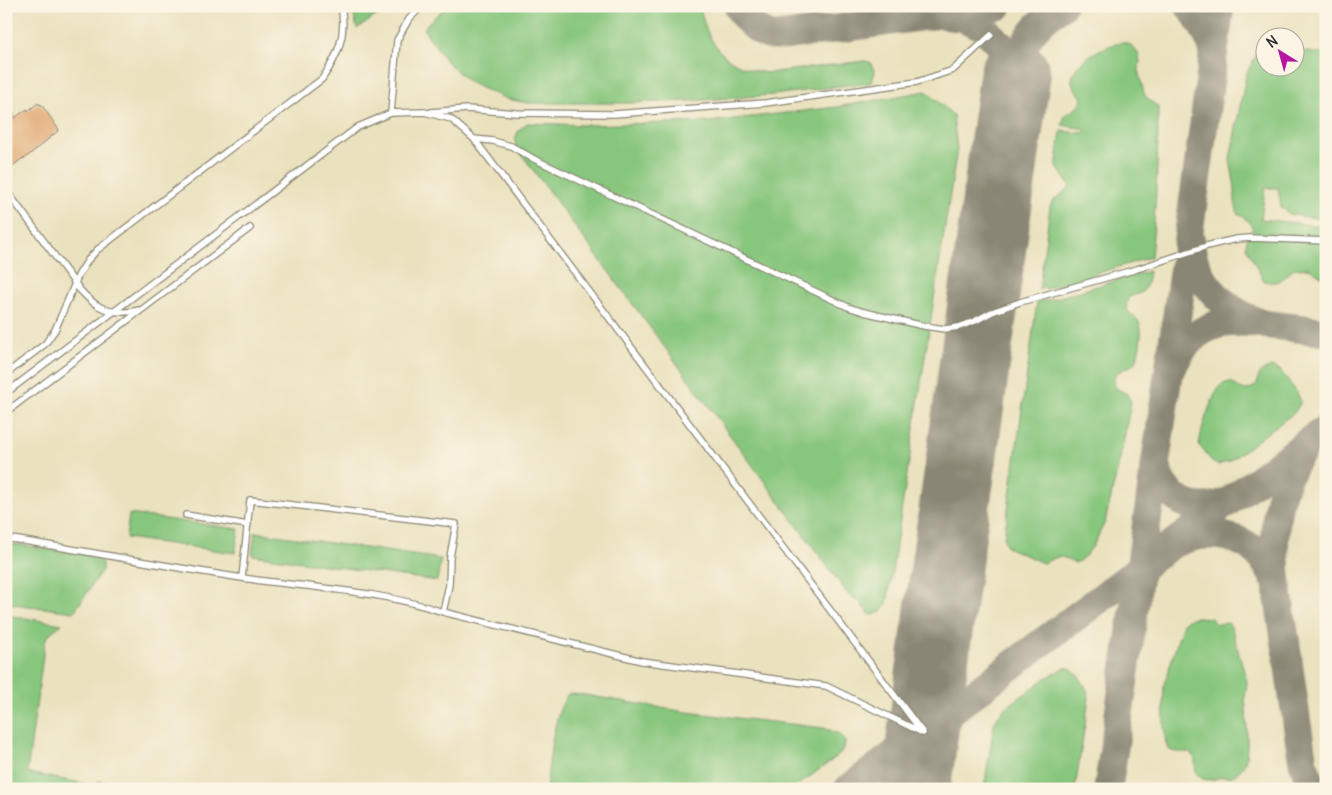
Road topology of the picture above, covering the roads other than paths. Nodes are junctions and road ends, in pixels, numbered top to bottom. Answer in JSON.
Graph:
{"nodes":[{"id":1,"x":341,"y":6,"type":"edge"},
{"id":2,"x":422,"y":6,"type":"edge"},
{"id":3,"x":991,"y":35,"type":"dead end"},
{"id":4,"x":424,"y":112,"type":"junction"},
{"id":5,"x":391,"y":113,"type":"junction"},
{"id":6,"x":474,"y":139,"type":"junction"},
{"id":7,"x":6,"y":190,"type":"edge"},
{"id":8,"x":250,"y":228,"type":"dead end"},
{"id":9,"x":1326,"y":241,"type":"edge"},
{"id":10,"x":75,"y":282,"type":"junction"},
{"id":11,"x":143,"y":308,"type":"junction"},
{"id":12,"x":113,"y":312,"type":"junction"},
{"id":13,"x":6,"y":374,"type":"edge"},
{"id":14,"x":6,"y":393,"type":"edge"},
{"id":15,"x":6,"y":412,"type":"edge"},
{"id":16,"x":186,"y":515,"type":"dead end"},
{"id":17,"x":248,"y":525,"type":"junction"},
{"id":18,"x":6,"y":538,"type":"edge"},
{"id":19,"x":242,"y":578,"type":"junction"},
{"id":20,"x":443,"y":612,"type":"junction"}],
"edges":[{"from":1,"to":10,"type":"lane"},
{"from":2,"to":5,"type":"lane"},
{"from":3,"to":4,"type":"lane"},
{"from":4,"to":5,"type":"lane"},
{"from":4,"to":6,"type":"lane"},
{"from":5,"to":12,"type":"lane"},
{"from":6,"to":9,"type":"lane"},
{"from":6,"to":20,"type":"lane"},
{"from":7,"to":10,"type":"lane"},
{"from":8,"to":11,"type":"lane"},
{"from":10,"to":12,"type":"lane"},
{"from":10,"to":13,"type":"lane"},
{"from":11,"to":12,"type":"lane"},
{"from":11,"to":15,"type":"lane"},
{"from":12,"to":14,"type":"lane"},
{"from":16,"to":17,"type":"lane"},
{"from":17,"to":19,"type":"lane"},
{"from":17,"to":20,"type":"lane"},
{"from":18,"to":19,"type":"lane"},
{"from":19,"to":20,"type":"lane"}]}
